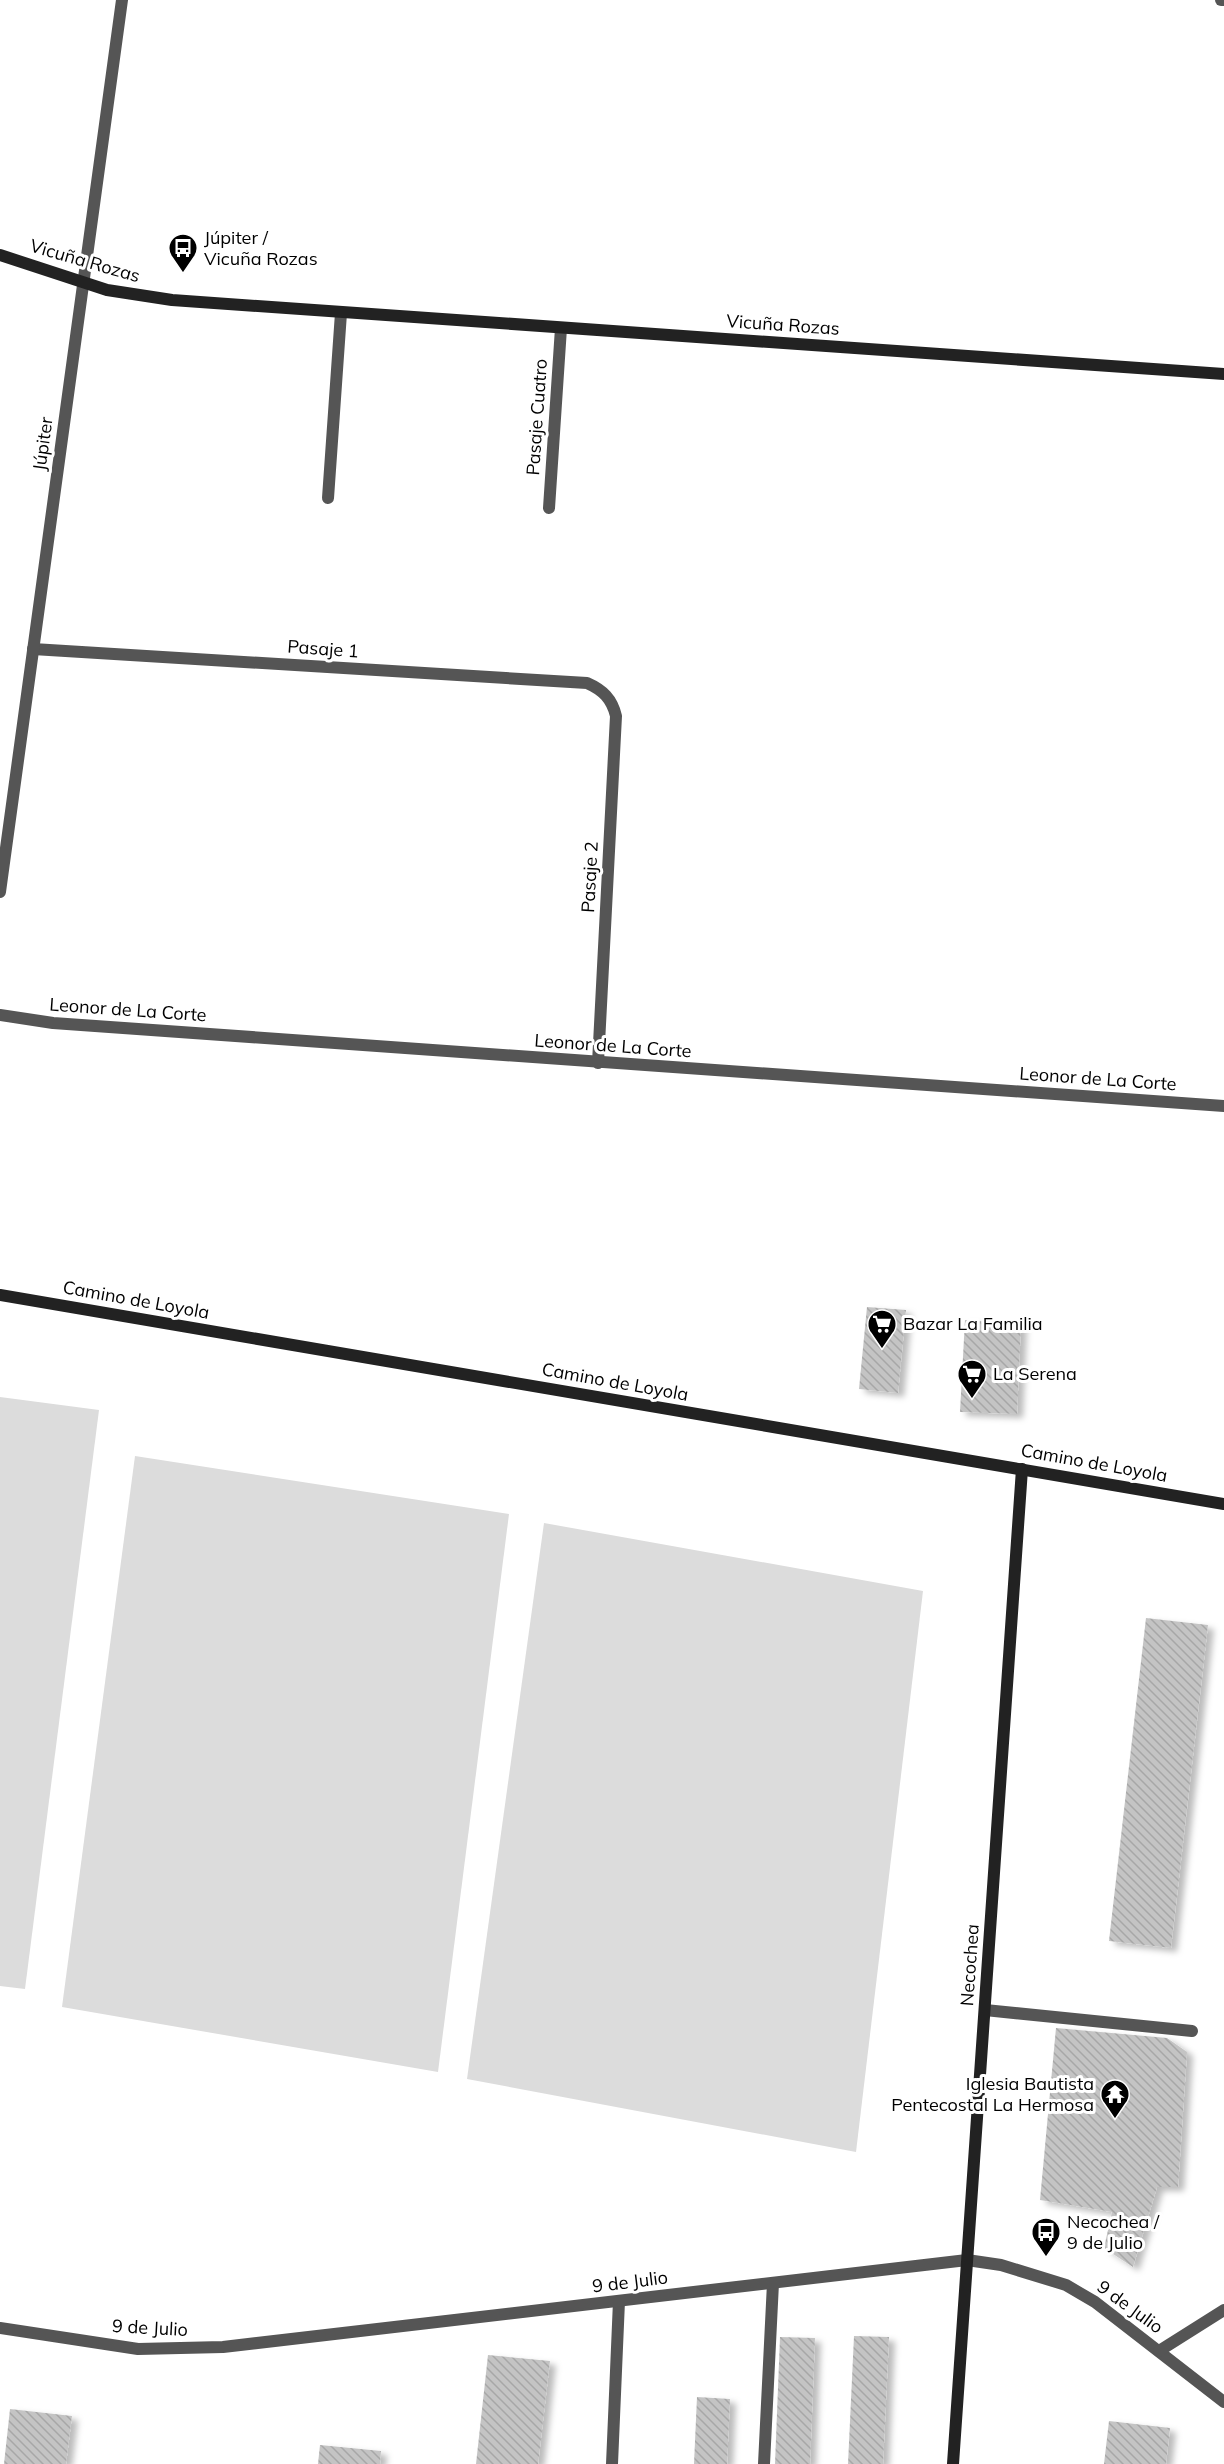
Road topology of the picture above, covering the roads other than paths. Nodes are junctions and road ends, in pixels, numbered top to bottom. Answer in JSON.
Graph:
{"nodes":[{"id":1,"x":122,"y":0,"type":"edge"},
{"id":2,"x":0,"y":255,"type":"edge"},
{"id":3,"x":82,"y":283,"type":"junction"},
{"id":4,"x":340,"y":312,"type":"junction"},
{"id":5,"x":561,"y":328,"type":"junction"},
{"id":6,"x":1224,"y":374,"type":"edge"},
{"id":7,"x":328,"y":498,"type":"dead end"},
{"id":8,"x":549,"y":508,"type":"dead end"},
{"id":9,"x":33,"y":649,"type":"junction"},
{"id":10,"x":607,"y":696,"type":"joint"},
{"id":11,"x":0,"y":892,"type":"edge"},
{"id":12,"x":0,"y":1016,"type":"edge"},
{"id":13,"x":598,"y":1063,"type":"junction"},
{"id":14,"x":1224,"y":1106,"type":"edge"},
{"id":15,"x":0,"y":1295,"type":"edge"},
{"id":16,"x":1022,"y":1469,"type":"junction"},
{"id":17,"x":1224,"y":1504,"type":"edge"},
{"id":18,"x":985,"y":2010,"type":"junction"},
{"id":19,"x":1192,"y":2031,"type":"dead end"},
{"id":20,"x":967,"y":2260,"type":"junction"},
{"id":21,"x":773,"y":2283,"type":"junction"},
{"id":22,"x":619,"y":2301,"type":"junction"},
{"id":23,"x":1224,"y":2310,"type":"edge"},
{"id":24,"x":0,"y":2328,"type":"edge"},
{"id":25,"x":1159,"y":2350,"type":"junction"},
{"id":26,"x":1224,"y":2402,"type":"edge"},
{"id":27,"x":612,"y":2464,"type":"edge"},
{"id":28,"x":764,"y":2464,"type":"edge"},
{"id":29,"x":953,"y":2464,"type":"edge"}],
"edges":[{"from":1,"to":3,"type":"street","name":"Júpiter"},
{"from":2,"to":3,"type":"street","name":"Vicuña Rozas"},
{"from":3,"to":4,"type":"street","name":"Vicuña Rozas"},
{"from":3,"to":9,"type":"street","name":"Júpiter"},
{"from":4,"to":5,"type":"street","name":"Vicuña Rozas"},
{"from":4,"to":7,"type":"street"},
{"from":5,"to":6,"type":"street","name":"Vicuña Rozas"},
{"from":5,"to":8,"type":"street","name":"Pasaje Cuatro"},
{"from":9,"to":10,"type":"street","name":"Pasaje 1"},
{"from":9,"to":11,"type":"street","name":"Júpiter"},
{"from":10,"to":13,"type":"street","name":"Pasaje 2"},
{"from":12,"to":13,"type":"street","name":"Leonor de La Corte"},
{"from":13,"to":14,"type":"street","name":"Leonor de La Corte"},
{"from":15,"to":16,"type":"street","name":"Camino de Loyola"},
{"from":16,"to":17,"type":"street","name":"Camino de Loyola"},
{"from":16,"to":18,"type":"street","name":"Necochea"},
{"from":18,"to":19,"type":"street"},
{"from":18,"to":20,"type":"street","name":"Necochea"},
{"from":20,"to":21,"type":"street","name":"9 de Julio"},
{"from":20,"to":25,"type":"street","name":"9 de Julio"},
{"from":20,"to":29,"type":"street","name":"Necochea"},
{"from":21,"to":22,"type":"street","name":"9 de Julio"},
{"from":21,"to":28,"type":"street"},
{"from":22,"to":24,"type":"street","name":"9 de Julio"},
{"from":22,"to":27,"type":"street"},
{"from":23,"to":25,"type":"street"},
{"from":25,"to":26,"type":"street","name":"9 de Julio"}]}
